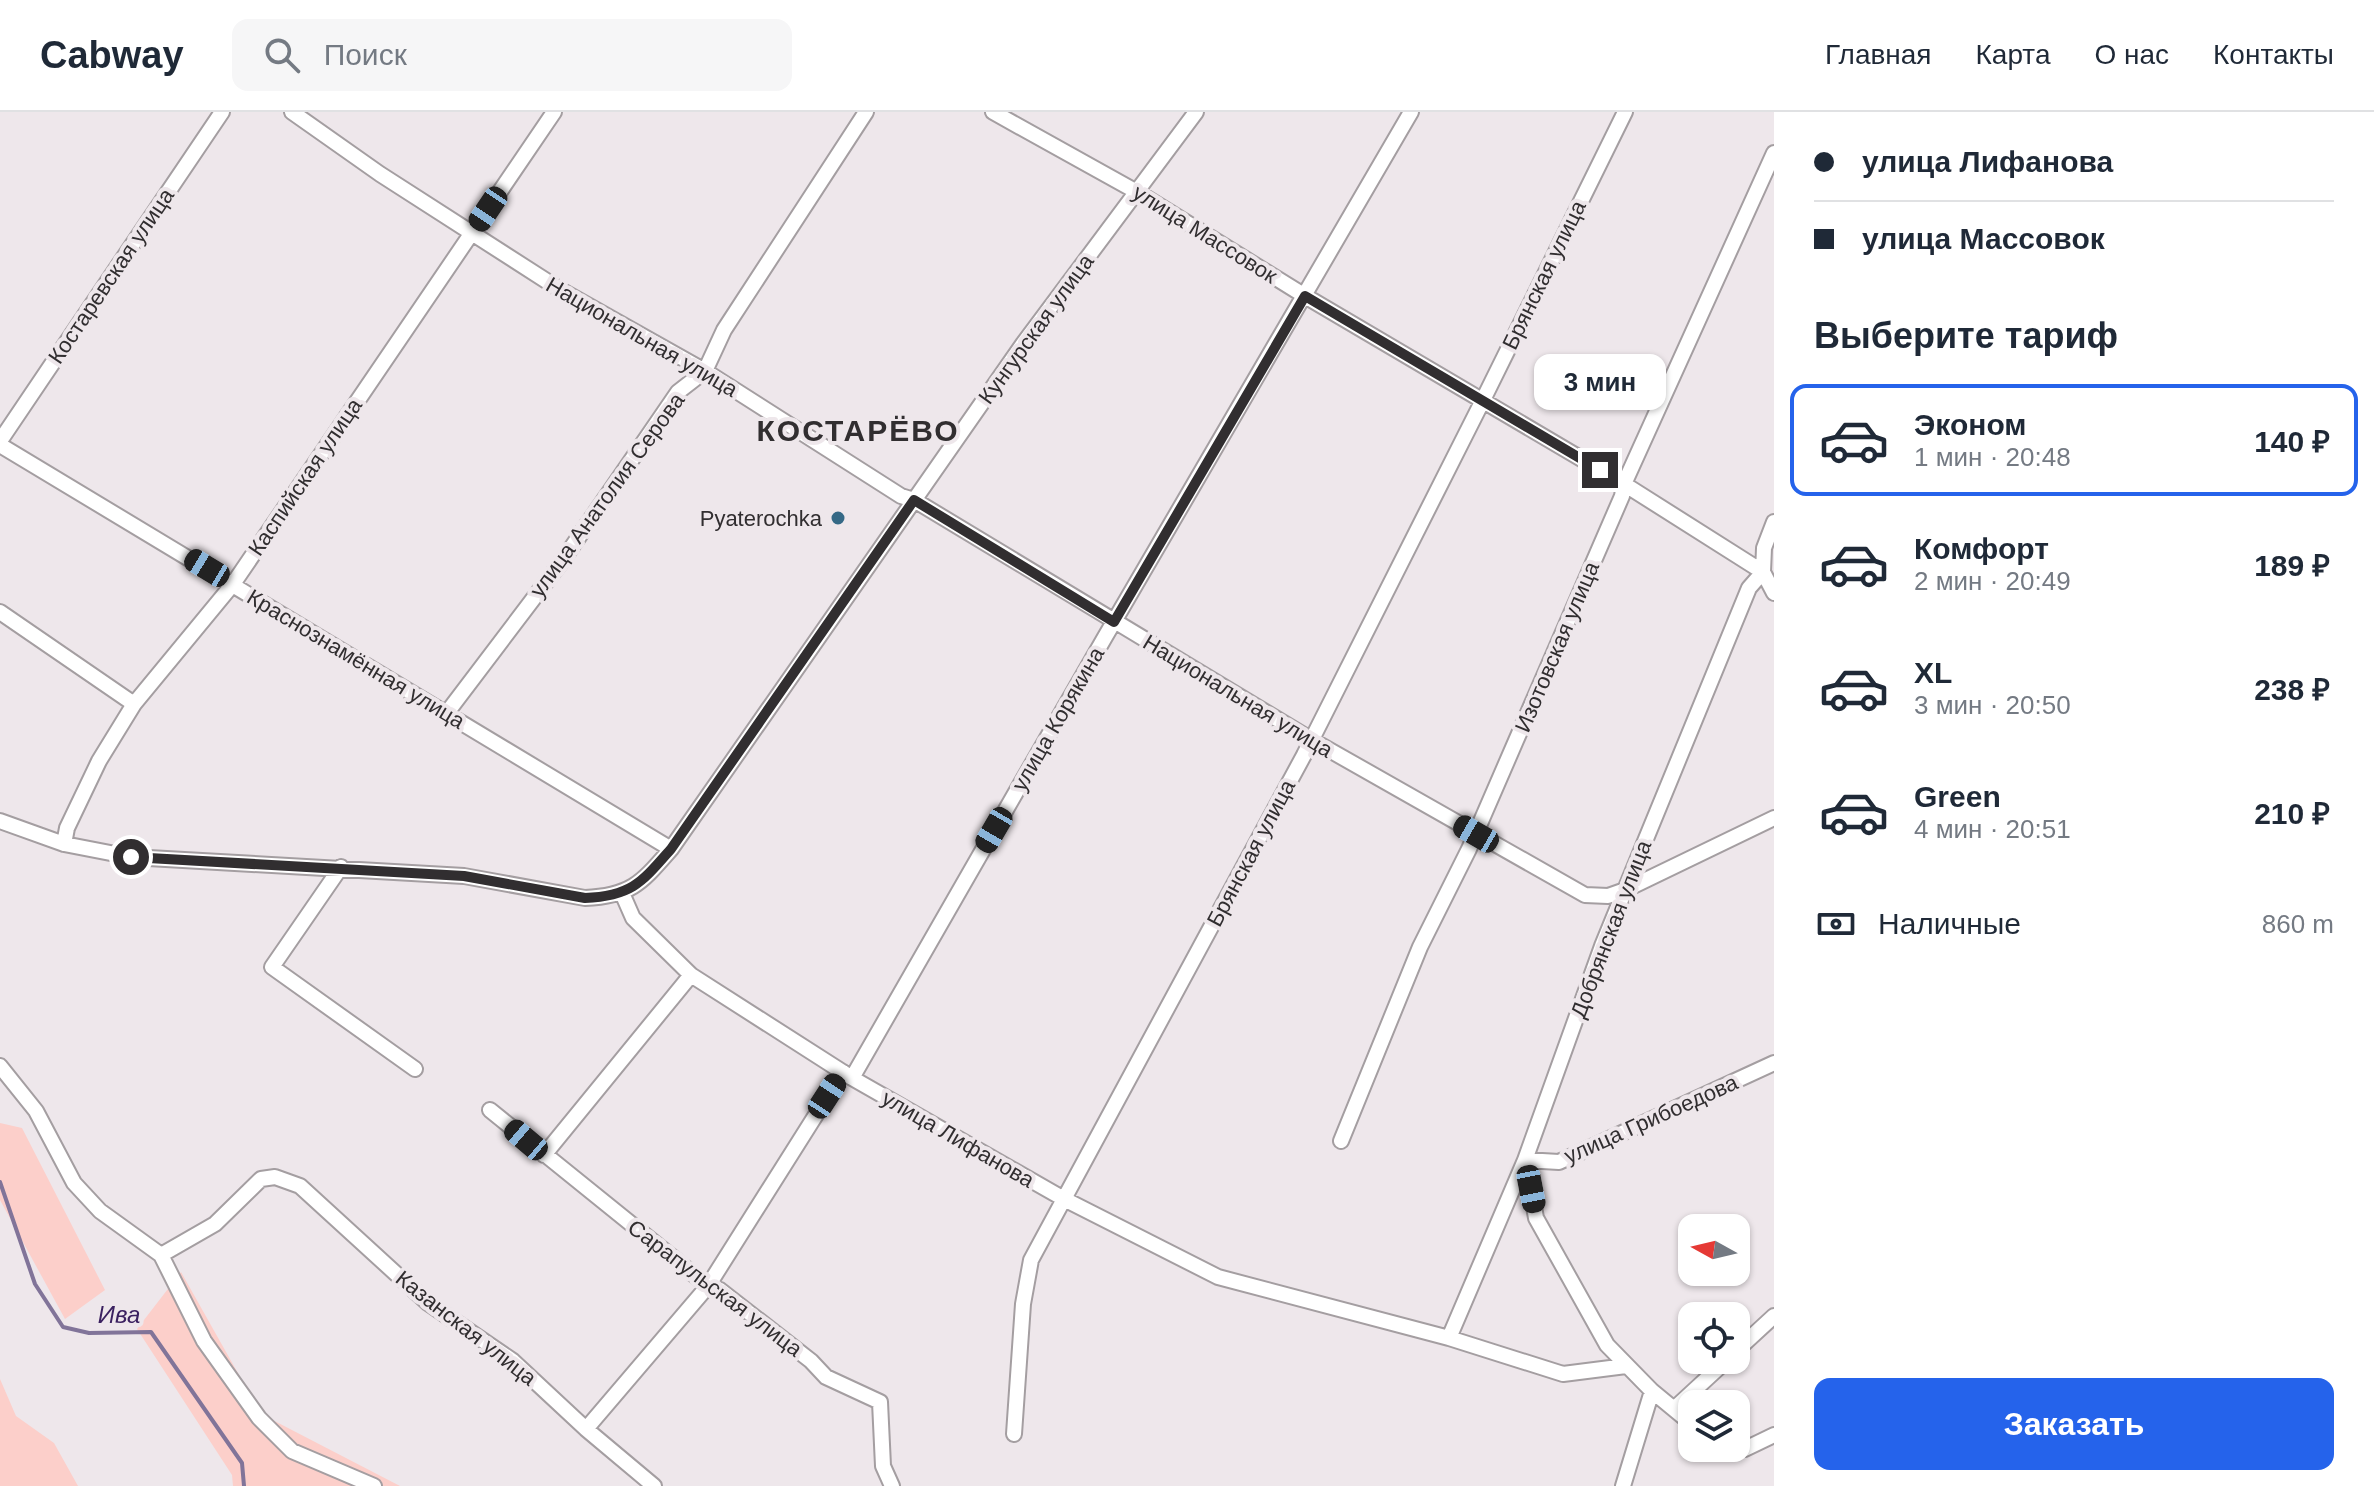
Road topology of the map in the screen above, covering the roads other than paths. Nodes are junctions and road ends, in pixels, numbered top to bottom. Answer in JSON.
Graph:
{"nodes":[{"id":1,"x":222,"y":112,"type":"edge"},
{"id":2,"x":292,"y":112,"type":"edge"},
{"id":3,"x":554,"y":112,"type":"edge"},
{"id":4,"x":866,"y":112,"type":"edge"},
{"id":5,"x":993,"y":112,"type":"edge"},
{"id":6,"x":1196,"y":112,"type":"edge"},
{"id":7,"x":1411,"y":112,"type":"edge"},
{"id":8,"x":1625,"y":112,"type":"edge"},
{"id":9,"x":1774,"y":153,"type":"edge"},
{"id":10,"x":1137,"y":192,"type":"junction"},
{"id":11,"x":472,"y":234,"type":"junction"},
{"id":12,"x":1305,"y":296,"type":"junction"},
{"id":13,"x":705,"y":371,"type":"junction"},
{"id":14,"x":1483,"y":400,"type":"junction"},
{"id":15,"x":0,"y":443,"type":"edge"},
{"id":16,"x":1624,"y":484,"type":"junction"},
{"id":17,"x":914,"y":500,"type":"junction"},
{"id":18,"x":1774,"y":522,"type":"edge"},
{"id":19,"x":1769,"y":573,"type":"edge"},
{"id":20,"x":233,"y":584,"type":"junction"},
{"id":21,"x":1774,"y":593,"type":"edge"},
{"id":22,"x":0,"y":612,"type":"edge"},
{"id":23,"x":1114,"y":622,"type":"junction"},
{"id":24,"x":134,"y":704,"type":"junction"},
{"id":25,"x":446,"y":714,"type":"junction"},
{"id":26,"x":1310,"y":739,"type":"junction"},
{"id":27,"x":1774,"y":818,"type":"edge"},
{"id":28,"x":0,"y":821,"type":"edge"},
{"id":29,"x":1476,"y":834,"type":"junction"},
{"id":30,"x":64,"y":844,"type":"junction"},
{"id":31,"x":671,"y":849,"type":"junction"},
{"id":32,"x":341,"y":867,"type":"junction"},
{"id":33,"x":1625,"y":890,"type":"junction"},
{"id":34,"x":622,"y":893,"type":"junction"},
{"id":35,"x":691,"y":975,"type":"junction"},
{"id":36,"x":1774,"y":1063,"type":"edge"},
{"id":37,"x":0,"y":1066,"type":"edge"},
{"id":38,"x":415,"y":1069,"type":"dead end"},
{"id":39,"x":847,"y":1075,"type":"junction"},
{"id":40,"x":490,"y":1110,"type":"dead end"},
{"id":41,"x":1341,"y":1141,"type":"dead end"},
{"id":42,"x":544,"y":1155,"type":"junction"},
{"id":43,"x":1525,"y":1160,"type":"junction"},
{"id":44,"x":1064,"y":1199,"type":"junction"},
{"id":45,"x":161,"y":1255,"type":"junction"},
{"id":46,"x":708,"y":1286,"type":"junction"},
{"id":47,"x":1774,"y":1316,"type":"edge"},
{"id":48,"x":1449,"y":1338,"type":"junction"},
{"id":49,"x":1750,"y":1338,"type":"edge"},
{"id":50,"x":1626,"y":1366,"type":"junction"},
{"id":51,"x":1712,"y":1374,"type":"edge"},
{"id":52,"x":1652,"y":1391,"type":"junction"},
{"id":53,"x":1675,"y":1408,"type":"junction"},
{"id":54,"x":1678,"y":1411,"type":"edge"},
{"id":55,"x":586,"y":1429,"type":"junction"},
{"id":56,"x":1014,"y":1434,"type":"dead end"},
{"id":57,"x":1774,"y":1435,"type":"edge"},
{"id":58,"x":1750,"y":1447,"type":"edge"},
{"id":59,"x":374,"y":1486,"type":"edge"},
{"id":60,"x":654,"y":1486,"type":"edge"},
{"id":61,"x":892,"y":1486,"type":"edge"},
{"id":62,"x":1623,"y":1486,"type":"edge"}],
"edges":[{"from":1,"to":15,"type":"street","name":"Костаревская улица"},
{"from":2,"to":11,"type":"street","name":"Национальная улица"},
{"from":3,"to":11,"type":"street","name":"Каспийская улица"},
{"from":4,"to":13,"type":"street","name":"улица Анатолия Серова"},
{"from":5,"to":10,"type":"street","name":"улица Массовок"},
{"from":6,"to":10,"type":"street","name":"Кунгурская улица"},
{"from":7,"to":12,"type":"street","name":"улица Корякина"},
{"from":8,"to":14,"type":"street","name":"Брянская улица"},
{"from":9,"to":16,"type":"street","name":"Изотовская улица"},
{"from":10,"to":12,"type":"street","name":"улица Массовок"},
{"from":10,"to":17,"type":"street","name":"Кунгурская улица"},
{"from":11,"to":13,"type":"street","name":"Национальная улица"},
{"from":11,"to":20,"type":"street","name":"Каспийская улица"},
{"from":12,"to":14,"type":"street","name":"улица Массовок"},
{"from":12,"to":23,"type":"street","name":"улица Корякина"},
{"from":13,"to":17,"type":"street","name":"Национальная улица"},
{"from":13,"to":25,"type":"street","name":"улица Анатолия Серова"},
{"from":14,"to":16,"type":"street","name":"улица Массовок"},
{"from":14,"to":26,"type":"street","name":"Брянская улица"},
{"from":15,"to":20,"type":"street","name":"Краснознамённая улица"},
{"from":16,"to":19,"type":"street","name":"улица Массовок"},
{"from":16,"to":29,"type":"street","name":"Изотовская улица"},
{"from":17,"to":23,"type":"street","name":"Национальная улица"},
{"from":17,"to":31,"type":"street","name":"Кунгурская улица"},
{"from":18,"to":19,"type":"street","name":"Добрянская улица"},
{"from":19,"to":21,"type":"street"},
{"from":19,"to":33,"type":"street","name":"Добрянская улица"},
{"from":20,"to":24,"type":"street","name":"Каспийская улица"},
{"from":20,"to":25,"type":"street","name":"Краснознамённая улица"},
{"from":22,"to":24,"type":"street"},
{"from":23,"to":26,"type":"street","name":"Национальная улица"},
{"from":23,"to":39,"type":"street","name":"улица Корякина"},
{"from":24,"to":30,"type":"street","name":"Каспийская улица"},
{"from":25,"to":31,"type":"street","name":"Краснознамённая улица"},
{"from":26,"to":29,"type":"street","name":"Национальная улица"},
{"from":26,"to":44,"type":"street","name":"Брянская улица"},
{"from":27,"to":33,"type":"street","name":"Национальная улица"},
{"from":28,"to":30,"type":"street"},
{"from":29,"to":33,"type":"street","name":"Национальная улица"},
{"from":29,"to":41,"type":"street","name":"Изотовская улица"},
{"from":30,"to":32,"type":"street"},
{"from":31,"to":34,"type":"street","name":"Кунгурская улица"},
{"from":32,"to":34,"type":"street"},
{"from":32,"to":38,"type":"street"},
{"from":33,"to":43,"type":"street","name":"Добрянская улица"},
{"from":34,"to":35,"type":"street","name":"улица Лифанова"},
{"from":35,"to":39,"type":"street","name":"улица Лифанова"},
{"from":35,"to":42,"type":"street"},
{"from":36,"to":43,"type":"street","name":"улица Грибоедова"},
{"from":37,"to":45,"type":"street"},
{"from":39,"to":44,"type":"street","name":"улица Лифанова"},
{"from":39,"to":46,"type":"street","name":"улица Корякина"},
{"from":40,"to":42,"type":"street","name":"Сарапульская улица"},
{"from":42,"to":46,"type":"street","name":"Сарапульская улица"},
{"from":43,"to":48,"type":"street","name":"Добрянская улица"},
{"from":43,"to":50,"type":"street"},
{"from":44,"to":48,"type":"street","name":"улица Лифанова"},
{"from":44,"to":56,"type":"street","name":"Брянская улица"},
{"from":45,"to":55,"type":"street","name":"Казанская улица"},
{"from":45,"to":59,"type":"street"},
{"from":46,"to":55,"type":"street","name":"улица Корякина"},
{"from":46,"to":61,"type":"street","name":"Сарапульская улица"},
{"from":47,"to":49,"type":"street"},
{"from":48,"to":50,"type":"street","name":"улица Лифанова"},
{"from":50,"to":52,"type":"street"},
{"from":51,"to":53,"type":"street"},
{"from":52,"to":53,"type":"street"},
{"from":52,"to":62,"type":"street"},
{"from":53,"to":54,"type":"street"},
{"from":55,"to":60,"type":"street","name":"Казанская улица"},
{"from":57,"to":58,"type":"street"}]}
